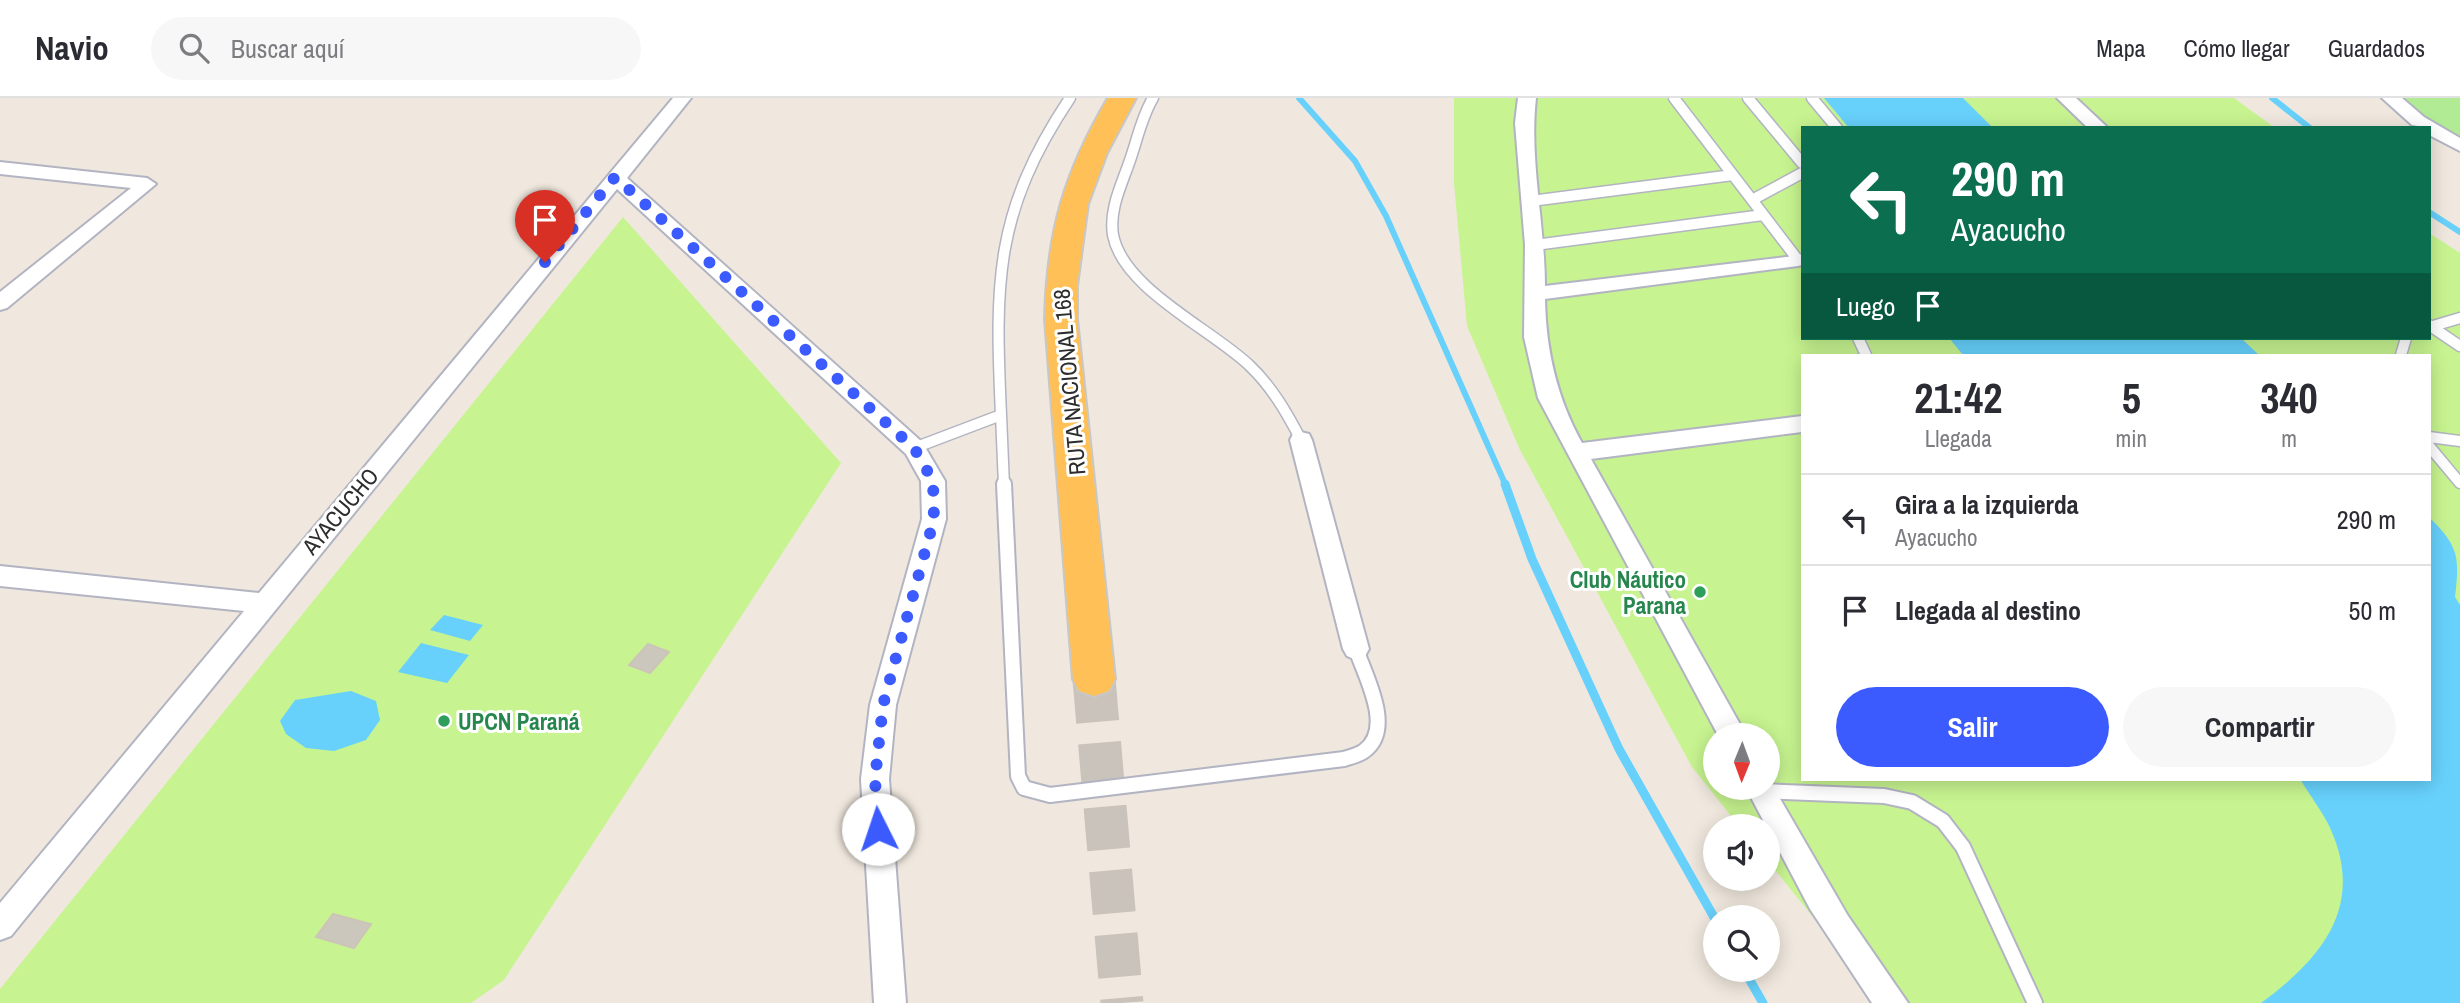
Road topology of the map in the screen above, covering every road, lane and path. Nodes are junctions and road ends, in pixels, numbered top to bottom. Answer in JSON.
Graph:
{"nodes":[{"id":1,"x":682,"y":98,"type":"edge"},
{"id":2,"x":1070,"y":98,"type":"edge"},
{"id":3,"x":1122,"y":98,"type":"edge"},
{"id":4,"x":1153,"y":98,"type":"edge"},
{"id":5,"x":1527,"y":98,"type":"edge"},
{"id":6,"x":1674,"y":98,"type":"edge"},
{"id":7,"x":1748,"y":98,"type":"edge"},
{"id":8,"x":1812,"y":98,"type":"edge"},
{"id":9,"x":2066,"y":98,"type":"edge"},
{"id":10,"x":2378,"y":98,"type":"edge"},
{"id":11,"x":2391,"y":98,"type":"edge"},
{"id":12,"x":1835,"y":126,"type":"edge"},
{"id":13,"x":2097,"y":126,"type":"edge"},
{"id":14,"x":2413,"y":126,"type":"edge"},
{"id":15,"x":2426,"y":126,"type":"edge"},
{"id":16,"x":2431,"y":129,"type":"edge"},
{"id":17,"x":2431,"y":137,"type":"edge"},
{"id":18,"x":2460,"y":146,"type":"edge"},
{"id":19,"x":2460,"y":155,"type":"edge"},
{"id":20,"x":1801,"y":162,"type":"edge"},
{"id":21,"x":0,"y":168,"type":"edge"},
{"id":22,"x":1801,"y":174,"type":"edge"},
{"id":23,"x":1733,"y":175,"type":"junction"},
{"id":24,"x":615,"y":177,"type":"junction"},
{"id":25,"x":1752,"y":200,"type":"junction"},
{"id":26,"x":1531,"y":201,"type":"junction"},
{"id":27,"x":1763,"y":215,"type":"junction"},
{"id":28,"x":1535,"y":244,"type":"junction"},
{"id":29,"x":1800,"y":260,"type":"edge"},
{"id":30,"x":1535,"y":294,"type":"junction"},
{"id":31,"x":0,"y":303,"type":"edge"},
{"id":32,"x":2460,"y":318,"type":"edge"},
{"id":33,"x":2431,"y":326,"type":"edge"},
{"id":34,"x":2460,"y":346,"type":"edge"},
{"id":35,"x":1001,"y":415,"type":"junction"},
{"id":36,"x":1801,"y":424,"type":"edge"},
{"id":37,"x":2431,"y":437,"type":"edge"},
{"id":38,"x":1301,"y":440,"type":"joint"},
{"id":39,"x":2460,"y":441,"type":"edge"},
{"id":40,"x":914,"y":448,"type":"junction"},
{"id":41,"x":2431,"y":448,"type":"edge"},
{"id":42,"x":1578,"y":453,"type":"junction"},
{"id":43,"x":2460,"y":484,"type":"edge"},
{"id":44,"x":0,"y":576,"type":"edge"},
{"id":45,"x":263,"y":603,"type":"junction"},
{"id":46,"x":1356,"y":649,"type":"joint"},
{"id":47,"x":1094,"y":679,"type":"tunnel mouth"},
{"id":48,"x":1725,"y":723,"type":"edge"},
{"id":49,"x":1780,"y":790,"type":"edge"},
{"id":50,"x":1767,"y":800,"type":"edge"},
{"id":51,"x":0,"y":926,"type":"edge"},
{"id":52,"x":890,"y":1003,"type":"edge"},
{"id":53,"x":1892,"y":1003,"type":"edge"},
{"id":54,"x":2035,"y":1003,"type":"edge"}],
"edges":[{"from":1,"to":24,"type":"street","name":"AYACUCHO"},
{"from":2,"to":35,"type":"lane"},
{"from":3,"to":47,"type":"highway","name":"RUTA NACIONAL 168"},
{"from":4,"to":38,"type":"lane"},
{"from":5,"to":26,"type":"street"},
{"from":6,"to":23,"type":"lane"},
{"from":7,"to":20,"type":"lane"},
{"from":8,"to":12,"type":"lane"},
{"from":9,"to":13,"type":"street"},
{"from":10,"to":14,"type":"street"},
{"from":11,"to":15,"type":"street"},
{"from":16,"to":18,"type":"street"},
{"from":17,"to":19,"type":"street"},
{"from":21,"to":31,"type":"street"},
{"from":22,"to":25,"type":"lane"},
{"from":23,"to":25,"type":"lane"},
{"from":23,"to":26,"type":"lane"},
{"from":24,"to":40,"type":"street"},
{"from":24,"to":45,"type":"street","name":"AYACUCHO"},
{"from":25,"to":27,"type":"lane"},
{"from":26,"to":28,"type":"street"},
{"from":27,"to":28,"type":"lane"},
{"from":27,"to":29,"type":"lane"},
{"from":28,"to":30,"type":"street"},
{"from":29,"to":30,"type":"street"},
{"from":30,"to":42,"type":"street"},
{"from":32,"to":33,"type":"lane"},
{"from":33,"to":34,"type":"lane"},
{"from":35,"to":40,"type":"lane"},
{"from":35,"to":46,"type":"lane"},
{"from":36,"to":42,"type":"street"},
{"from":37,"to":39,"type":"lane"},
{"from":38,"to":46,"type":"street"},
{"from":40,"to":52,"type":"street"},
{"from":41,"to":43,"type":"lane"},
{"from":42,"to":48,"type":"street"},
{"from":44,"to":45,"type":"street"},
{"from":45,"to":51,"type":"street","name":"AYACUCHO"},
{"from":49,"to":54,"type":"lane"},
{"from":50,"to":53,"type":"street"}]}
